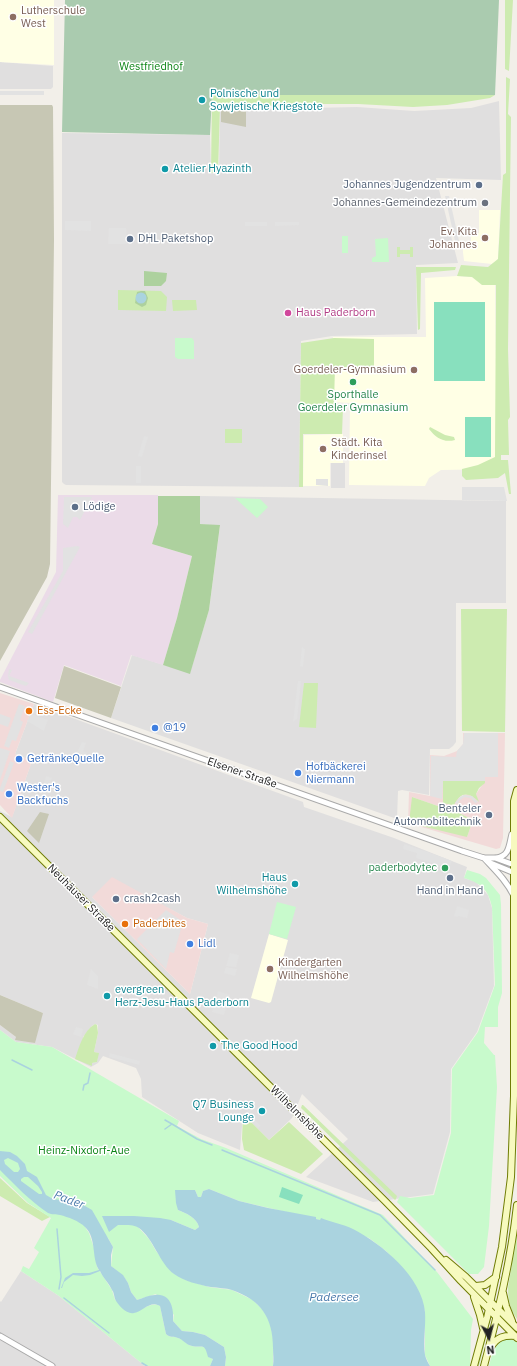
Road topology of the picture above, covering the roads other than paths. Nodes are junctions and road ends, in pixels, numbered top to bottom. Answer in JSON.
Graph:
{"nodes":[{"id":1,"x":0,"y":687,"type":"edge"},
{"id":2,"x":517,"y":790,"type":"edge"},
{"id":3,"x":0,"y":817,"type":"edge"},
{"id":4,"x":514,"y":830,"type":"junction"},
{"id":5,"x":495,"y":858,"type":"junction"},
{"id":6,"x":485,"y":860,"type":"junction"},
{"id":7,"x":516,"y":865,"type":"edge"},
{"id":8,"x":516,"y":873,"type":"edge"},
{"id":9,"x":514,"y":897,"type":"junction"},
{"id":10,"x":162,"y":979,"type":"joint"},
{"id":11,"x":516,"y":1096,"type":"edge"},
{"id":12,"x":517,"y":1206,"type":"edge"},
{"id":13,"x":431,"y":1248,"type":"junction"},
{"id":14,"x":496,"y":1277,"type":"junction"},
{"id":15,"x":476,"y":1286,"type":"junction"},
{"id":16,"x":503,"y":1292,"type":"junction"},
{"id":17,"x":472,"y":1293,"type":"junction"},
{"id":18,"x":491,"y":1301,"type":"junction"},
{"id":19,"x":499,"y":1309,"type":"junction"},
{"id":20,"x":489,"y":1310,"type":"junction"},
{"id":21,"x":497,"y":1317,"type":"junction"},
{"id":22,"x":515,"y":1326,"type":"edge"},
{"id":23,"x":484,"y":1332,"type":"junction"},
{"id":24,"x":0,"y":1336,"type":"edge"},
{"id":25,"x":516,"y":1337,"type":"edge"},
{"id":26,"x":488,"y":1352,"type":"junction"},
{"id":27,"x":52,"y":1366,"type":"edge"},
{"id":28,"x":474,"y":1366,"type":"edge"},
{"id":29,"x":484,"y":1366,"type":"edge"}],
"edges":[{"from":1,"to":6,"type":"street","name":"Elsener Straße"},
{"from":2,"to":4,"type":"main road"},
{"from":3,"to":10,"type":"main road","name":"Neuhäuser Straße"},
{"from":4,"to":5,"type":"street"},
{"from":4,"to":7,"type":"main road"},
{"from":5,"to":6,"type":"street","name":"Elsener Straße"},
{"from":5,"to":7,"type":"street","name":"Elsener Straße"},
{"from":6,"to":8,"type":"street","name":"Elsener Straße"},
{"from":6,"to":9,"type":"street"},
{"from":7,"to":8,"type":"main road"},
{"from":8,"to":9,"type":"main road"},
{"from":9,"to":11,"type":"main road"},
{"from":10,"to":13,"type":"main road","name":"Wilhelmshöhe"},
{"from":11,"to":14,"type":"main road"},
{"from":12,"to":16,"type":"main road"},
{"from":13,"to":15,"type":"main road","name":"Wilhelmshöhe"},
{"from":13,"to":17,"type":"main road","name":"Wilhelmshöhe"},
{"from":14,"to":15,"type":"main road"},
{"from":14,"to":18,"type":"main road"},
{"from":15,"to":18,"type":"main road","name":"Wilhelmshöhe"},
{"from":16,"to":19,"type":"main road"},
{"from":16,"to":22,"type":"main road"},
{"from":17,"to":20,"type":"main road","name":"Wilhelmshöhe"},
{"from":17,"to":23,"type":"main road"},
{"from":18,"to":19,"type":"main road","name":"Wilhelmshöhe"},
{"from":18,"to":20,"type":"main road"},
{"from":19,"to":21,"type":"main road"},
{"from":19,"to":22,"type":"main road","name":"Wilhelmshöhe"},
{"from":20,"to":21,"type":"main road","name":"Wilhelmshöhe"},
{"from":20,"to":23,"type":"main road"},
{"from":21,"to":25,"type":"main road","name":"Wilhelmshöhe"},
{"from":21,"to":26,"type":"main road"},
{"from":23,"to":28,"type":"main road"},
{"from":24,"to":27,"type":"street"},
{"from":25,"to":26,"type":"main road"},
{"from":26,"to":29,"type":"main road"}]}
